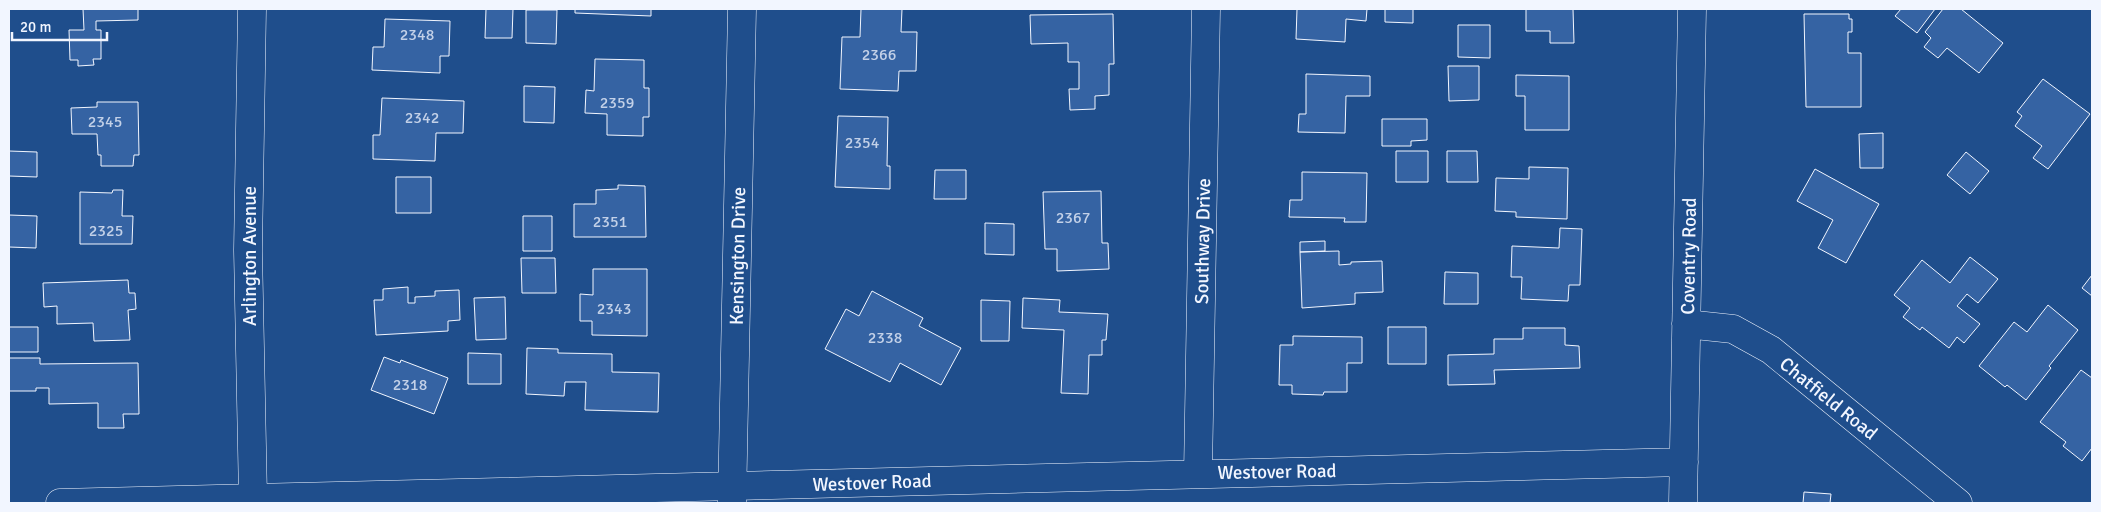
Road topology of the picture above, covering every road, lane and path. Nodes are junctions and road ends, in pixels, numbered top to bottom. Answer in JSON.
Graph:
{"nodes":[{"id":1,"x":252,"y":9,"type":"edge"},
{"id":2,"x":742,"y":9,"type":"edge"},
{"id":3,"x":1206,"y":9,"type":"edge"},
{"id":4,"x":1692,"y":9,"type":"edge"},
{"id":5,"x":1686,"y":324,"type":"junction"},
{"id":6,"x":1684,"y":462,"type":"junction"},
{"id":7,"x":1198,"y":473,"type":"junction"},
{"id":8,"x":732,"y":494,"type":"edge"},
{"id":9,"x":254,"y":501,"type":"edge"},
{"id":10,"x":60,"y":503,"type":"edge"},
{"id":11,"x":1683,"y":503,"type":"edge"},
{"id":12,"x":1958,"y":503,"type":"edge"}],
"edges":[{"from":1,"to":9,"type":"street","name":"Arlington Avenue"},
{"from":2,"to":8,"type":"street","name":"Kensington Drive"},
{"from":3,"to":7,"type":"street","name":"Southway Drive"},
{"from":4,"to":5,"type":"street","name":"Coventry Road"},
{"from":5,"to":6,"type":"street","name":"Coventry Road"},
{"from":5,"to":12,"type":"street","name":"Chatfield Road"},
{"from":6,"to":7,"type":"street","name":"Westover Road"},
{"from":6,"to":11,"type":"street","name":"Coventry Road"},
{"from":7,"to":8,"type":"street","name":"Westover Road"},
{"from":8,"to":9,"type":"street","name":"Westover Road"},
{"from":9,"to":10,"type":"street","name":"Westover Road"}]}
